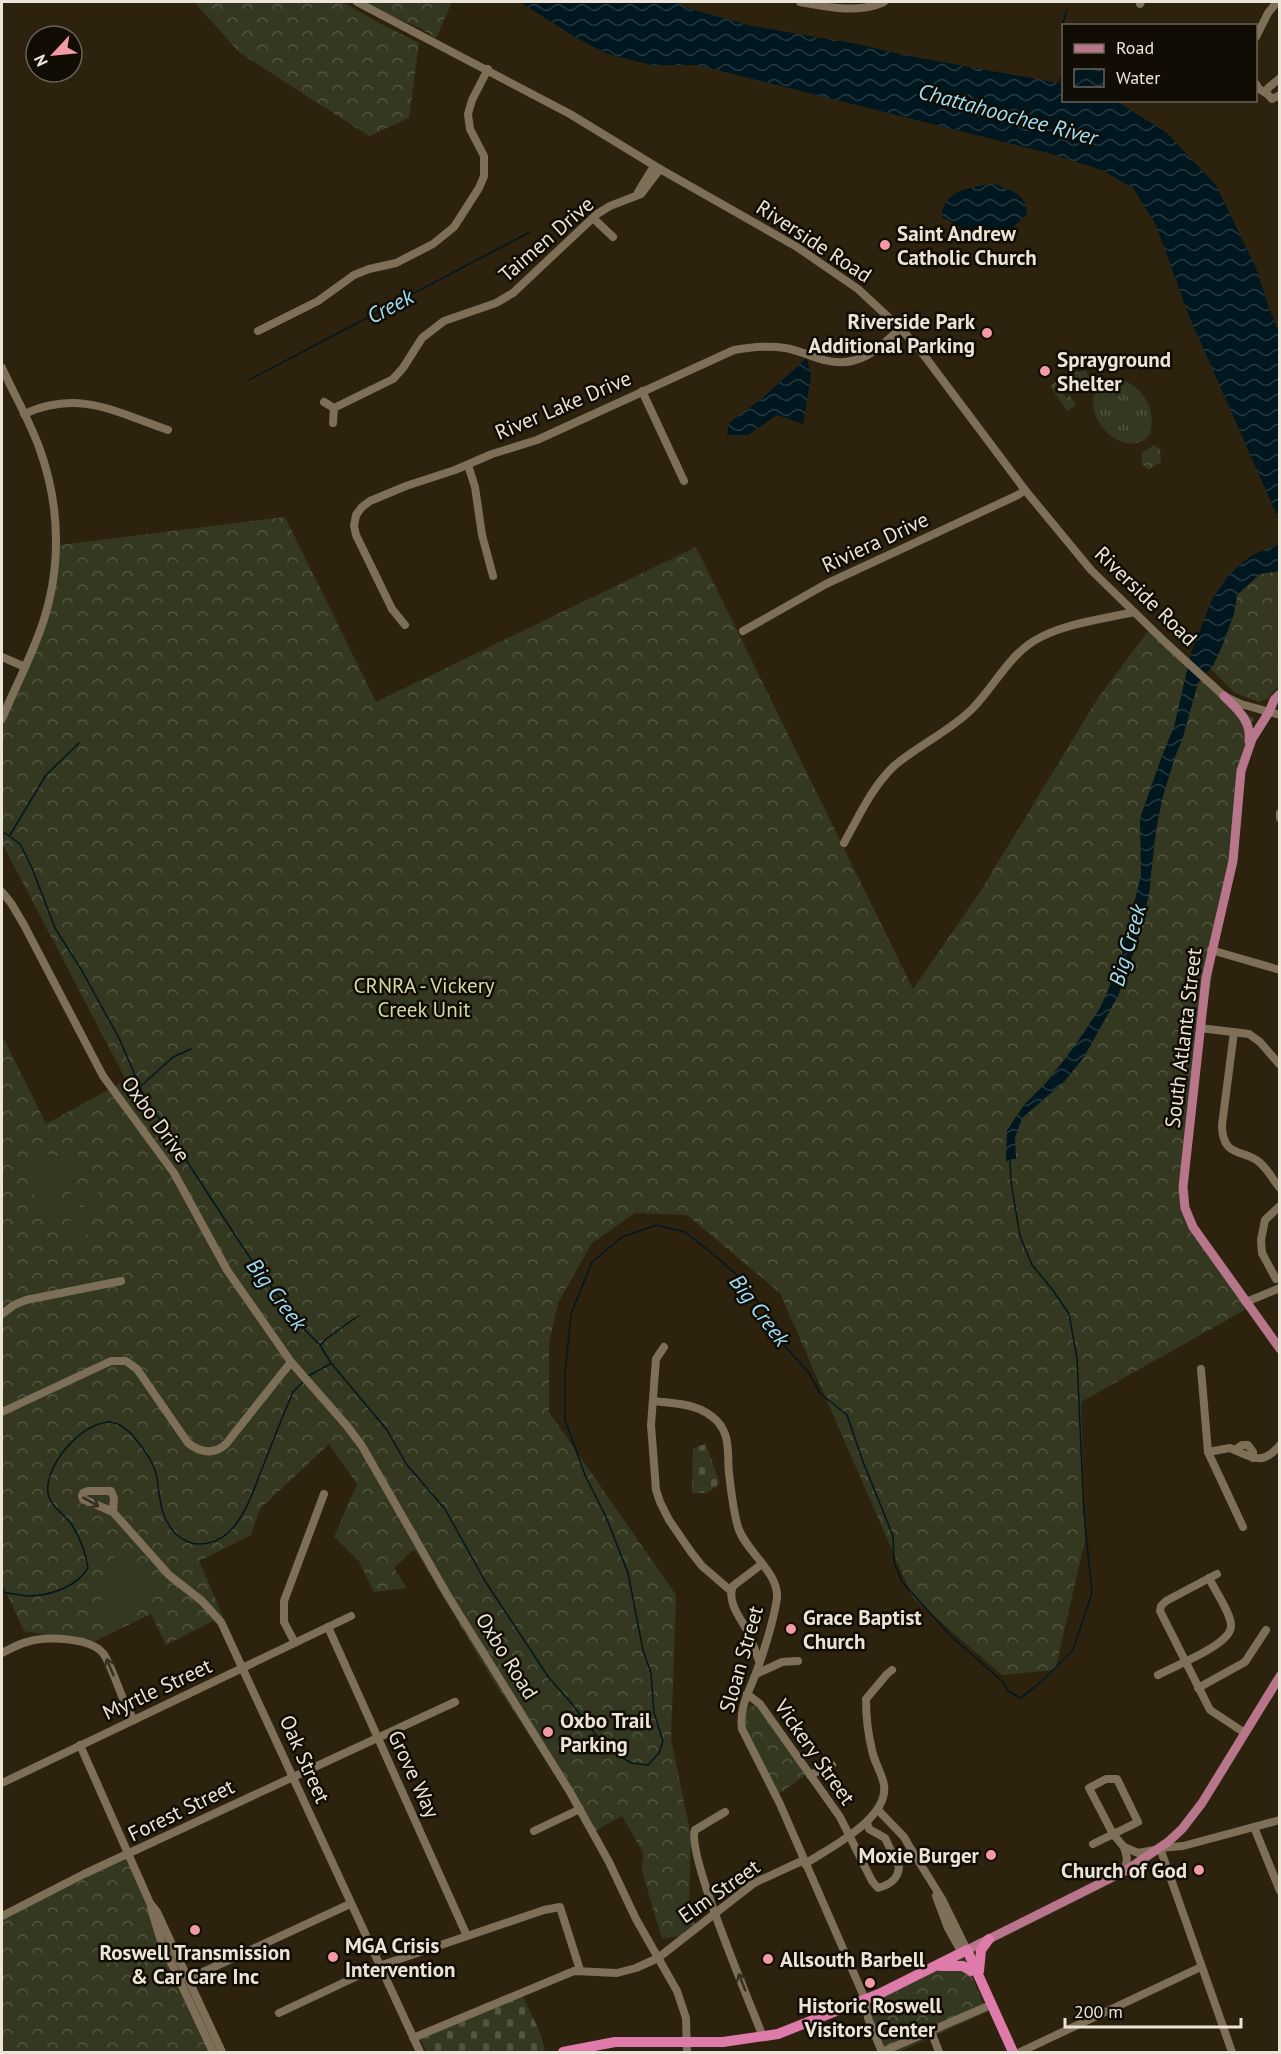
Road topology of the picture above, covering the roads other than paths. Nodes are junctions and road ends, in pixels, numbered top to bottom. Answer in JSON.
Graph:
{"nodes":[{"id":1,"x":357,"y":2,"type":"edge"},
{"id":2,"x":800,"y":2,"type":"edge"},
{"id":3,"x":883,"y":2,"type":"edge"},
{"id":4,"x":1277,"y":2,"type":"edge"},
{"id":5,"x":1257,"y":35,"type":"edge"},
{"id":6,"x":488,"y":69,"type":"junction"},
{"id":7,"x":1280,"y":78,"type":"edge"},
{"id":8,"x":1257,"y":86,"type":"edge"},
{"id":9,"x":1266,"y":93,"type":"junction"},
{"id":10,"x":1280,"y":95,"type":"edge"},
{"id":11,"x":657,"y":167,"type":"junction"},
{"id":12,"x":593,"y":218,"type":"junction"},
{"id":13,"x":613,"y":237,"type":"dead end"},
{"id":14,"x":900,"y":328,"type":"junction"},
{"id":15,"x":258,"y":331,"type":"dead end"},
{"id":16,"x":2,"y":368,"type":"edge"},
{"id":17,"x":642,"y":391,"type":"junction"},
{"id":18,"x":324,"y":402,"type":"dead end"},
{"id":19,"x":334,"y":408,"type":"junction"},
{"id":20,"x":24,"y":414,"type":"junction"},
{"id":21,"x":333,"y":423,"type":"dead end"},
{"id":22,"x":168,"y":430,"type":"dead end"},
{"id":23,"x":468,"y":465,"type":"junction"},
{"id":24,"x":684,"y":481,"type":"dead end"},
{"id":25,"x":1025,"y":490,"type":"junction"},
{"id":26,"x":493,"y":576,"type":"dead end"},
{"id":27,"x":1134,"y":612,"type":"junction"},
{"id":28,"x":405,"y":625,"type":"dead end"},
{"id":29,"x":743,"y":631,"type":"dead end"},
{"id":30,"x":2,"y":657,"type":"edge"},
{"id":31,"x":24,"y":667,"type":"junction"},
{"id":32,"x":1280,"y":694,"type":"edge"},
{"id":33,"x":1224,"y":696,"type":"junction"},
{"id":34,"x":1280,"y":706,"type":"edge"},
{"id":35,"x":1269,"y":712,"type":"junction"},
{"id":36,"x":1280,"y":715,"type":"edge"},
{"id":37,"x":2,"y":719,"type":"edge"},
{"id":38,"x":1247,"y":748,"type":"junction"},
{"id":39,"x":1280,"y":813,"type":"edge"},
{"id":40,"x":1280,"y":818,"type":"edge"},
{"id":41,"x":844,"y":843,"type":"dead end"},
{"id":42,"x":2,"y":892,"type":"edge"},
{"id":43,"x":1211,"y":950,"type":"junction"},
{"id":44,"x":1280,"y":970,"type":"edge"},
{"id":45,"x":1200,"y":1028,"type":"junction"},
{"id":46,"x":1234,"y":1032,"type":"junction"},
{"id":47,"x":1280,"y":1065,"type":"edge"},
{"id":48,"x":1280,"y":1188,"type":"edge"},
{"id":49,"x":1280,"y":1206,"type":"edge"},
{"id":50,"x":1276,"y":1279,"type":"dead end"},
{"id":51,"x":121,"y":1281,"type":"dead end"},
{"id":52,"x":1280,"y":1288,"type":"edge"},
{"id":53,"x":1246,"y":1302,"type":"junction"},
{"id":54,"x":2,"y":1314,"type":"edge"},
{"id":55,"x":664,"y":1347,"type":"dead end"},
{"id":56,"x":1280,"y":1350,"type":"edge"},
{"id":57,"x":291,"y":1362,"type":"junction"},
{"id":58,"x":1201,"y":1369,"type":"dead end"},
{"id":59,"x":653,"y":1401,"type":"junction"},
{"id":60,"x":2,"y":1412,"type":"edge"},
{"id":61,"x":1280,"y":1445,"type":"edge"},
{"id":62,"x":1208,"y":1452,"type":"junction"},
{"id":63,"x":324,"y":1494,"type":"dead end"},
{"id":64,"x":112,"y":1512,"type":"dead end"},
{"id":65,"x":1243,"y":1527,"type":"dead end"},
{"id":66,"x":762,"y":1564,"type":"junction"},
{"id":67,"x":1217,"y":1574,"type":"dead end"},
{"id":68,"x":1209,"y":1578,"type":"junction"},
{"id":69,"x":731,"y":1590,"type":"junction"},
{"id":70,"x":351,"y":1616,"type":"dead end"},
{"id":71,"x":328,"y":1627,"type":"junction"},
{"id":72,"x":1266,"y":1630,"type":"dead end"},
{"id":73,"x":295,"y":1643,"type":"junction"},
{"id":74,"x":2,"y":1653,"type":"edge"},
{"id":75,"x":759,"y":1661,"type":"junction"},
{"id":76,"x":798,"y":1661,"type":"dead end"},
{"id":77,"x":1185,"y":1661,"type":"junction"},
{"id":78,"x":243,"y":1668,"type":"junction"},
{"id":79,"x":892,"y":1670,"type":"dead end"},
{"id":80,"x":756,"y":1674,"type":"junction"},
{"id":81,"x":1158,"y":1675,"type":"dead end"},
{"id":82,"x":1280,"y":1676,"type":"edge"},
{"id":83,"x":1198,"y":1688,"type":"junction"},
{"id":84,"x":747,"y":1694,"type":"junction"},
{"id":85,"x":455,"y":1702,"type":"dead end"},
{"id":86,"x":134,"y":1720,"type":"junction"},
{"id":87,"x":1245,"y":1733,"type":"junction"},
{"id":88,"x":377,"y":1737,"type":"junction"},
{"id":89,"x":80,"y":1745,"type":"junction"},
{"id":90,"x":832,"y":1765,"type":"dead end"},
{"id":91,"x":810,"y":1775,"type":"junction"},
{"id":92,"x":293,"y":1776,"type":"junction"},
{"id":93,"x":2,"y":1783,"type":"edge"},
{"id":94,"x":580,"y":1809,"type":"junction"},
{"id":95,"x":878,"y":1810,"type":"junction"},
{"id":96,"x":724,"y":1812,"type":"dead end"},
{"id":97,"x":1280,"y":1820,"type":"edge"},
{"id":98,"x":867,"y":1822,"type":"junction"},
{"id":99,"x":1254,"y":1827,"type":"junction"},
{"id":100,"x":534,"y":1831,"type":"dead end"},
{"id":101,"x":1113,"y":1834,"type":"junction"},
{"id":102,"x":849,"y":1835,"type":"junction"},
{"id":103,"x":1093,"y":1844,"type":"dead end"},
{"id":104,"x":1124,"y":1847,"type":"junction"},
{"id":105,"x":1160,"y":1849,"type":"junction"},
{"id":106,"x":129,"y":1855,"type":"junction"},
{"id":107,"x":804,"y":1862,"type":"junction"},
{"id":108,"x":1125,"y":1871,"type":"junction"},
{"id":109,"x":1280,"y":1891,"type":"edge"},
{"id":110,"x":150,"y":1903,"type":"junction"},
{"id":111,"x":350,"y":1904,"type":"junction"},
{"id":112,"x":3,"y":1912,"type":"edge"},
{"id":113,"x":715,"y":1913,"type":"junction"},
{"id":114,"x":466,"y":1936,"type":"junction"},
{"id":115,"x":989,"y":1939,"type":"junction"},
{"id":116,"x":964,"y":1951,"type":"junction"},
{"id":117,"x":658,"y":1958,"type":"junction"},
{"id":118,"x":379,"y":1966,"type":"junction"},
{"id":119,"x":934,"y":1967,"type":"junction"},
{"id":120,"x":1201,"y":1967,"type":"junction"},
{"id":121,"x":580,"y":1970,"type":"junction"},
{"id":122,"x":971,"y":1971,"type":"junction"},
{"id":123,"x":188,"y":1979,"type":"junction"},
{"id":124,"x":982,"y":1983,"type":"junction"},
{"id":125,"x":865,"y":1999,"type":"junction"},
{"id":126,"x":986,"y":2007,"type":"junction"},
{"id":127,"x":279,"y":2013,"type":"dead end"},
{"id":128,"x":931,"y":2031,"type":"junction"},
{"id":129,"x":763,"y":2037,"type":"junction"},
{"id":130,"x":413,"y":2038,"type":"junction"},
{"id":131,"x":687,"y":2047,"type":"edge"},
{"id":132,"x":213,"y":2052,"type":"edge"},
{"id":133,"x":222,"y":2052,"type":"edge"},
{"id":134,"x":420,"y":2052,"type":"edge"},
{"id":135,"x":563,"y":2052,"type":"edge"},
{"id":136,"x":882,"y":2052,"type":"edge"},
{"id":137,"x":939,"y":2052,"type":"edge"},
{"id":138,"x":1005,"y":2052,"type":"edge"},
{"id":139,"x":1013,"y":2052,"type":"edge"},
{"id":140,"x":1020,"y":2052,"type":"edge"},
{"id":141,"x":1232,"y":2052,"type":"edge"}],
"edges":[{"from":1,"to":6,"type":"street","name":"Riverside Road"},
{"from":2,"to":3,"type":"street"},
{"from":4,"to":5,"type":"street"},
{"from":6,"to":11,"type":"street","name":"Riverside Road"},
{"from":6,"to":15,"type":"street"},
{"from":7,"to":9,"type":"street"},
{"from":8,"to":9,"type":"street"},
{"from":9,"to":10,"type":"street"},
{"from":11,"to":12,"type":"street","name":"Taimen Drive"},
{"from":11,"to":14,"type":"street","name":"Riverside Road"},
{"from":12,"to":13,"type":"street"},
{"from":12,"to":19,"type":"street","name":"Taimen Drive"},
{"from":14,"to":17,"type":"street","name":"River Lake Drive"},
{"from":14,"to":25,"type":"street","name":"Riverside Road"},
{"from":16,"to":20,"type":"street"},
{"from":17,"to":23,"type":"street","name":"River Lake Drive"},
{"from":17,"to":24,"type":"street"},
{"from":18,"to":19,"type":"street"},
{"from":19,"to":21,"type":"street"},
{"from":20,"to":22,"type":"street"},
{"from":20,"to":31,"type":"street"},
{"from":23,"to":26,"type":"street"},
{"from":23,"to":28,"type":"street","name":"River Lake Drive"},
{"from":25,"to":27,"type":"street","name":"Riverside Road"},
{"from":25,"to":29,"type":"street","name":"Riviera Drive"},
{"from":27,"to":33,"type":"street","name":"Riverside Road"},
{"from":27,"to":41,"type":"street"},
{"from":30,"to":31,"type":"street"},
{"from":31,"to":37,"type":"street"},
{"from":32,"to":35,"type":"main road","name":"South Atlanta Street"},
{"from":33,"to":35,"type":"street","name":"Riverside Road"},
{"from":33,"to":38,"type":"main road"},
{"from":34,"to":35,"type":"main road","name":"South Atlanta Street"},
{"from":35,"to":36,"type":"street","name":"Riverside Road"},
{"from":35,"to":38,"type":"main road","name":"South Atlanta Street"},
{"from":38,"to":43,"type":"main road","name":"South Atlanta Street"},
{"from":39,"to":40,"type":"street"},
{"from":42,"to":57,"type":"street","name":"Oxbo Drive"},
{"from":43,"to":44,"type":"street"},
{"from":43,"to":45,"type":"main road","name":"South Atlanta Street"},
{"from":45,"to":46,"type":"street"},
{"from":45,"to":53,"type":"main road","name":"South Atlanta Street"},
{"from":46,"to":47,"type":"street"},
{"from":46,"to":48,"type":"street"},
{"from":49,"to":50,"type":"street"},
{"from":51,"to":54,"type":"street"},
{"from":52,"to":53,"type":"street"},
{"from":53,"to":56,"type":"main road","name":"South Atlanta Street"},
{"from":55,"to":59,"type":"street"},
{"from":57,"to":60,"type":"street"},
{"from":57,"to":94,"type":"street","name":"Oxbo Road"},
{"from":58,"to":62,"type":"street"},
{"from":59,"to":66,"type":"street","name":"Sloan Street"},
{"from":59,"to":69,"type":"street"},
{"from":61,"to":62,"type":"street"},
{"from":62,"to":65,"type":"street"},
{"from":63,"to":73,"type":"street"},
{"from":64,"to":78,"type":"street","name":"Oak Street"},
{"from":66,"to":69,"type":"street"},
{"from":66,"to":75,"type":"street","name":"Sloan Street"},
{"from":67,"to":68,"type":"street"},
{"from":68,"to":77,"type":"street"},
{"from":68,"to":77,"type":"street"},
{"from":69,"to":75,"type":"street"},
{"from":70,"to":71,"type":"street","name":"Myrtle Street"},
{"from":71,"to":73,"type":"street","name":"Myrtle Street"},
{"from":71,"to":88,"type":"street","name":"Grove Way"},
{"from":72,"to":83,"type":"street"},
{"from":73,"to":78,"type":"street","name":"Myrtle Street"},
{"from":86,"to":74,"type":"street","one_way":true},
{"from":75,"to":80,"type":"street","name":"Sloan Street"},
{"from":76,"to":80,"type":"street"},
{"from":77,"to":81,"type":"street"},
{"from":77,"to":83,"type":"street"},
{"from":78,"to":86,"type":"street","name":"Myrtle Street"},
{"from":78,"to":92,"type":"street","name":"Oak Street"},
{"from":79,"to":95,"type":"street"},
{"from":80,"to":84,"type":"street","name":"Sloan Street"},
{"from":82,"to":87,"type":"main road"},
{"from":83,"to":87,"type":"street"},
{"from":84,"to":91,"type":"street","name":"Vickery Street"},
{"from":84,"to":107,"type":"street","name":"Sloan Street"},
{"from":85,"to":88,"type":"street","name":"Forest Street"},
{"from":86,"to":89,"type":"street","name":"Myrtle Street"},
{"from":87,"to":105,"type":"main road"},
{"from":88,"to":92,"type":"street","name":"Forest Street"},
{"from":88,"to":114,"type":"street","name":"Grove Way"},
{"from":89,"to":93,"type":"street","name":"Myrtle Street"},
{"from":89,"to":106,"type":"street"},
{"from":90,"to":91,"type":"street"},
{"from":91,"to":102,"type":"street","name":"Vickery Street"},
{"from":92,"to":106,"type":"street","name":"Forest Street"},
{"from":92,"to":111,"type":"street","name":"Oak Street"},
{"from":94,"to":100,"type":"street"},
{"from":94,"to":117,"type":"street","name":"Oxbo Road"},
{"from":95,"to":98,"type":"street","name":"Elm Street"},
{"from":95,"to":116,"type":"street"},
{"from":96,"to":113,"type":"street"},
{"from":97,"to":99,"type":"street"},
{"from":98,"to":102,"type":"street","name":"Elm Street"},
{"from":98,"to":102,"type":"street","name":"Vickery Street"},
{"from":99,"to":105,"type":"street"},
{"from":99,"to":109,"type":"street"},
{"from":101,"to":101,"type":"street"},
{"from":101,"to":103,"type":"street"},
{"from":101,"to":104,"type":"street"},
{"from":102,"to":107,"type":"street","name":"Elm Street"},
{"from":104,"to":105,"type":"street"},
{"from":104,"to":108,"type":"street"},
{"from":105,"to":108,"type":"main road"},
{"from":105,"to":120,"type":"street"},
{"from":106,"to":110,"type":"street"},
{"from":106,"to":112,"type":"street","name":"Forest Street"},
{"from":107,"to":113,"type":"street","name":"Elm Street"},
{"from":107,"to":125,"type":"street","name":"Sloan Street"},
{"from":108,"to":115,"type":"main road"},
{"from":110,"to":123,"type":"street"},
{"from":110,"to":132,"type":"street"},
{"from":111,"to":118,"type":"street","name":"Oak Street"},
{"from":111,"to":123,"type":"street"},
{"from":113,"to":117,"type":"street","name":"Elm Street"},
{"from":129,"to":113,"type":"street","one_way":true},
{"from":114,"to":118,"type":"street"},
{"from":114,"to":121,"type":"street"},
{"from":115,"to":116,"type":"main road"},
{"from":115,"to":124,"type":"highway"},
{"from":116,"to":119,"type":"highway"},
{"from":116,"to":122,"type":"highway"},
{"from":116,"to":124,"type":"highway"},
{"from":117,"to":121,"type":"street","name":"Elm Street"},
{"from":117,"to":131,"type":"street","name":"Oxbo Road"},
{"from":118,"to":127,"type":"street"},
{"from":118,"to":130,"type":"street","name":"Oak Street"},
{"from":119,"to":122,"type":"highway"},
{"from":119,"to":125,"type":"highway"},
{"from":120,"to":140,"type":"street"},
{"from":120,"to":141,"type":"street"},
{"from":121,"to":130,"type":"street"},
{"from":122,"to":126,"type":"highway"},
{"from":123,"to":133,"type":"street"},
{"from":124,"to":139,"type":"highway"},
{"from":125,"to":129,"type":"highway"},
{"from":125,"to":136,"type":"street","name":"Sloan Street"},
{"from":126,"to":128,"type":"street"},
{"from":126,"to":138,"type":"highway"},
{"from":128,"to":136,"type":"street"},
{"from":128,"to":137,"type":"street"},
{"from":129,"to":131,"type":"highway"},
{"from":130,"to":134,"type":"street","name":"Oak Street"},
{"from":131,"to":135,"type":"highway"}]}
